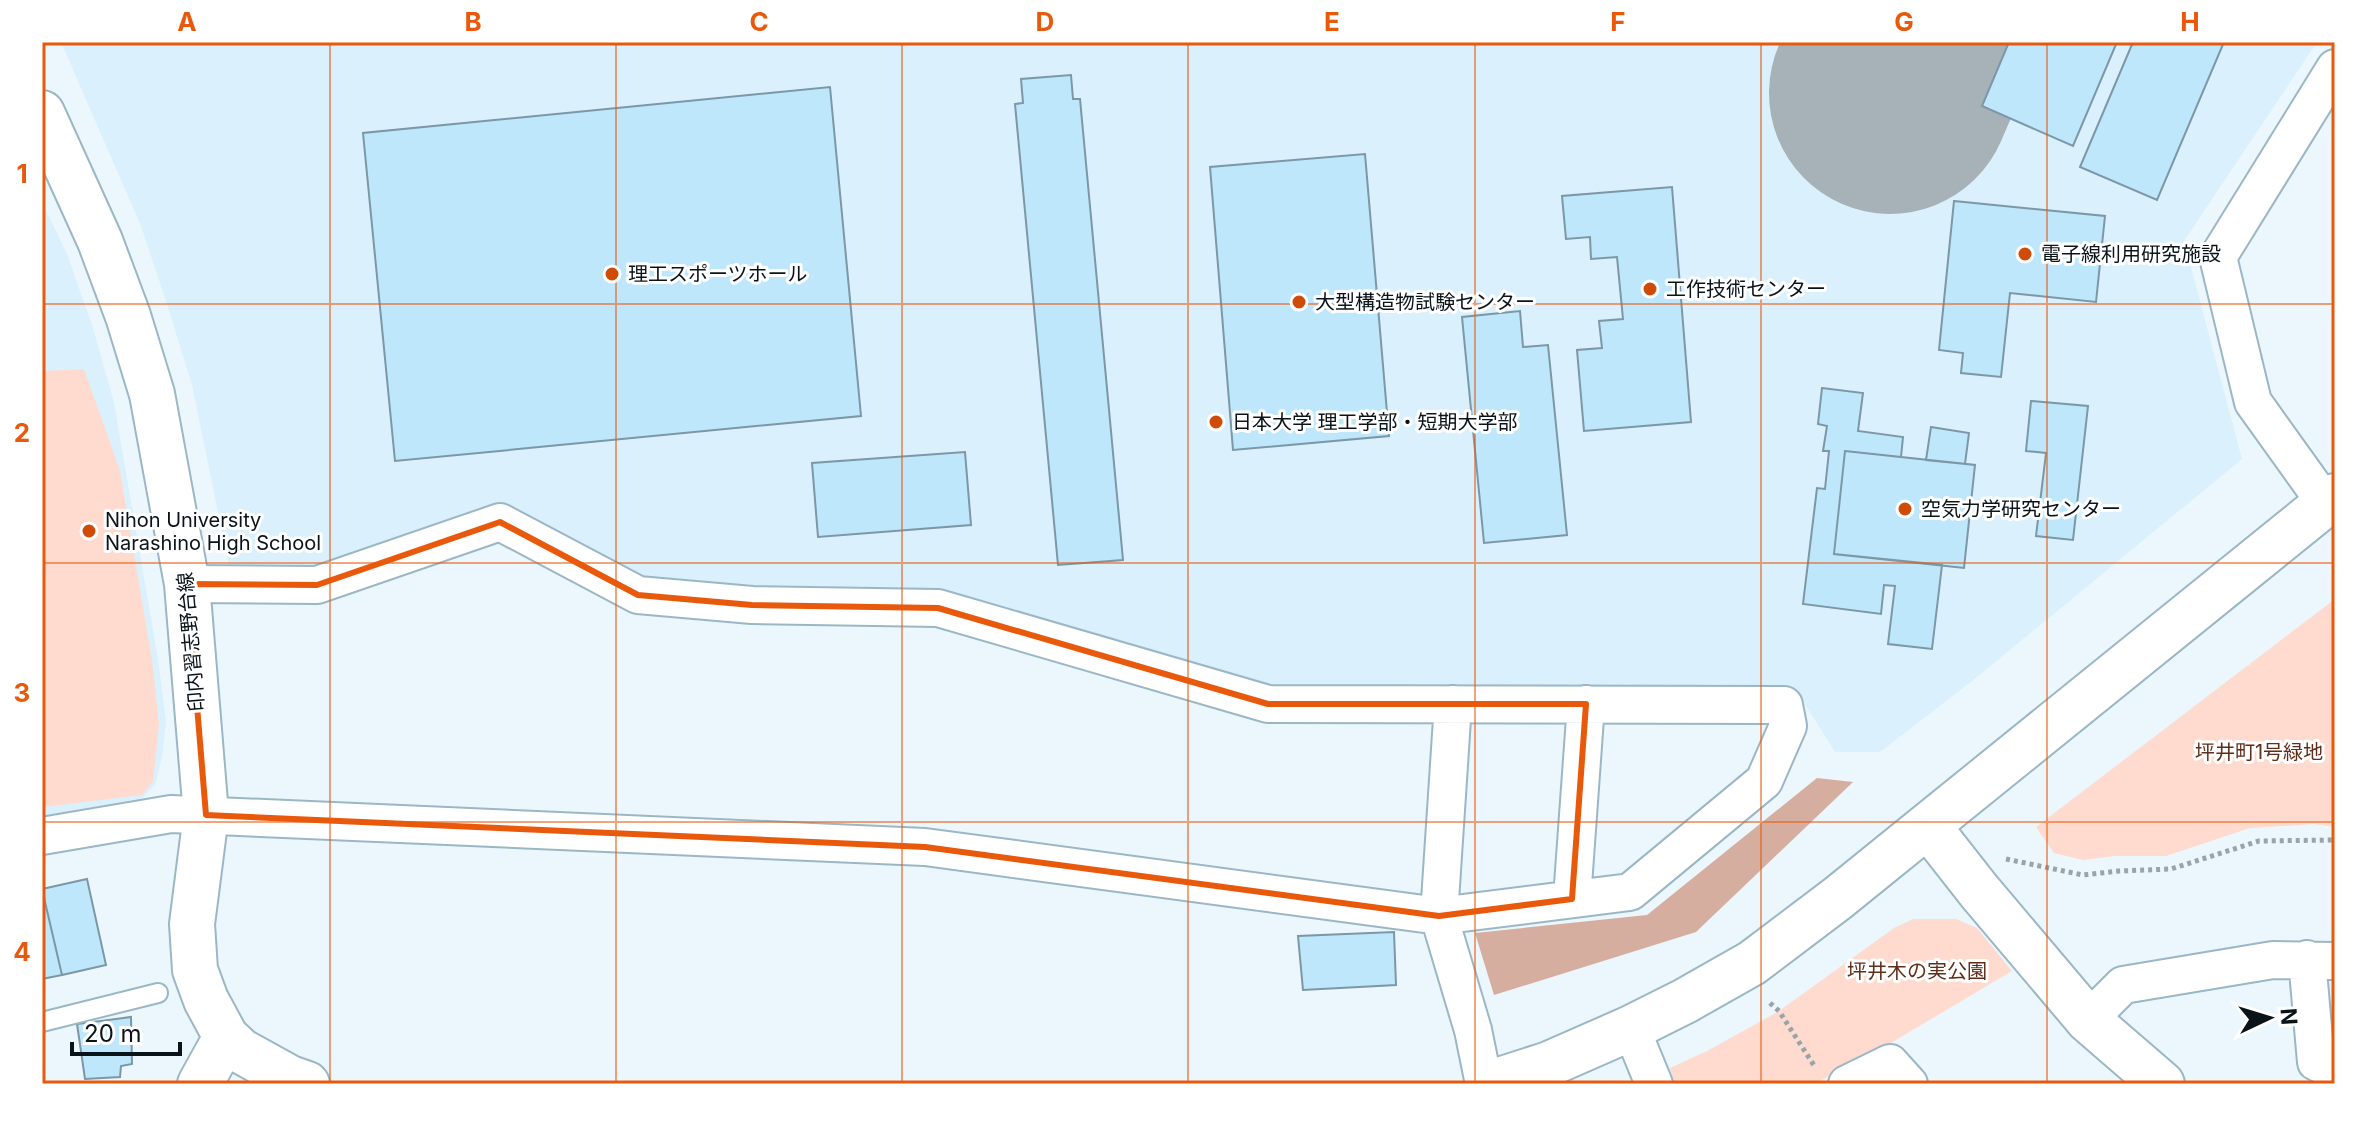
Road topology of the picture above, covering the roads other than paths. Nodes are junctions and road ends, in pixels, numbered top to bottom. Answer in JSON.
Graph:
{"nodes":[{"id":1,"x":2335,"y":68,"type":"edge"},
{"id":2,"x":42,"y":113,"type":"edge"},
{"id":3,"x":2332,"y":505,"type":"edge"},
{"id":4,"x":187,"y":584,"type":"junction"},
{"id":5,"x":1453,"y":704,"type":"junction"},
{"id":6,"x":1586,"y":704,"type":"junction"},
{"id":7,"x":206,"y":815,"type":"junction"},
{"id":8,"x":1928,"y":826,"type":"junction"},
{"id":9,"x":42,"y":836,"type":"edge"},
{"id":10,"x":1572,"y":899,"type":"junction"},
{"id":11,"x":1439,"y":916,"type":"junction"},
{"id":12,"x":2321,"y":960,"type":"edge"},
{"id":13,"x":158,"y":993,"type":"dead end"},
{"id":14,"x":2088,"y":1020,"type":"junction"},
{"id":15,"x":42,"y":1022,"type":"edge"},
{"id":16,"x":1631,"y":1028,"type":"junction"},
{"id":17,"x":226,"y":1037,"type":"junction"},
{"id":18,"x":2335,"y":1071,"type":"edge"},
{"id":19,"x":1553,"y":1074,"type":"edge"},
{"id":20,"x":1832,"y":1077,"type":"edge"},
{"id":21,"x":200,"y":1084,"type":"edge"},
{"id":22,"x":307,"y":1084,"type":"edge"},
{"id":23,"x":1485,"y":1084,"type":"edge"},
{"id":24,"x":1654,"y":1084,"type":"edge"},
{"id":25,"x":1909,"y":1084,"type":"edge"},
{"id":26,"x":2162,"y":1084,"type":"edge"}],
"edges":[{"from":1,"to":3,"type":"street"},
{"from":2,"to":4,"type":"street","name":"印内習志野台線"},
{"from":3,"to":8,"type":"street"},
{"from":4,"to":5,"type":"street"},
{"from":4,"to":7,"type":"street","name":"印内習志野台線"},
{"from":5,"to":6,"type":"street"},
{"from":5,"to":11,"type":"street"},
{"from":6,"to":10,"type":"street"},
{"from":6,"to":10,"type":"street"},
{"from":7,"to":9,"type":"street"},
{"from":7,"to":11,"type":"street"},
{"from":7,"to":17,"type":"street","name":"印内習志野台線"},
{"from":8,"to":14,"type":"street"},
{"from":8,"to":16,"type":"street"},
{"from":10,"to":11,"type":"street"},
{"from":11,"to":23,"type":"street"},
{"from":12,"to":14,"type":"street"},
{"from":12,"to":18,"type":"street"},
{"from":13,"to":15,"type":"lane"},
{"from":14,"to":26,"type":"street"},
{"from":16,"to":19,"type":"street"},
{"from":16,"to":24,"type":"street"},
{"from":17,"to":21,"type":"street"},
{"from":17,"to":22,"type":"street"},
{"from":19,"to":23,"type":"street"},
{"from":20,"to":25,"type":"street"}]}
